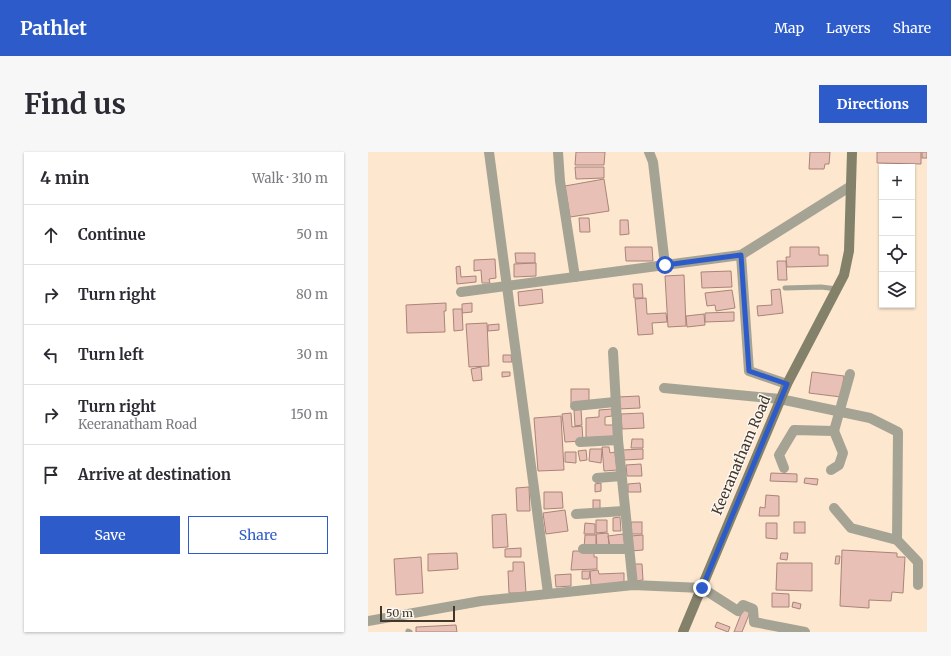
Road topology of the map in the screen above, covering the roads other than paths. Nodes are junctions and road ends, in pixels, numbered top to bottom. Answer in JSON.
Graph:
{"nodes":[{"id":1,"x":489,"y":152,"type":"edge"},
{"id":2,"x":558,"y":152,"type":"edge"},
{"id":3,"x":649,"y":152,"type":"edge"},
{"id":4,"x":852,"y":152,"type":"edge"},
{"id":5,"x":851,"y":186,"type":"junction"},
{"id":6,"x":741,"y":255,"type":"junction"},
{"id":7,"x":665,"y":265,"type":"junction"},
{"id":8,"x":575,"y":276,"type":"junction"},
{"id":9,"x":507,"y":285,"type":"junction"},
{"id":10,"x":785,"y":288,"type":"dead end"},
{"id":11,"x":837,"y":289,"type":"junction"},
{"id":12,"x":461,"y":292,"type":"dead end"},
{"id":13,"x":613,"y":352,"type":"dead end"},
{"id":14,"x":850,"y":374,"type":"dead end"},
{"id":15,"x":787,"y":384,"type":"junction"},
{"id":16,"x":664,"y":388,"type":"dead end"},
{"id":17,"x":780,"y":399,"type":"junction"},
{"id":18,"x":616,"y":402,"type":"junction"},
{"id":19,"x":575,"y":406,"type":"dead end"},
{"id":20,"x":840,"y":412,"type":"junction"},
{"id":21,"x":834,"y":431,"type":"junction"},
{"id":22,"x":618,"y":440,"type":"junction"},
{"id":23,"x":580,"y":442,"type":"dead end"},
{"id":24,"x":784,"y":468,"type":"dead end"},
{"id":25,"x":831,"y":470,"type":"dead end"},
{"id":26,"x":621,"y":476,"type":"junction"},
{"id":27,"x":597,"y":478,"type":"dead end"},
{"id":28,"x":834,"y":508,"type":"dead end"},
{"id":29,"x":624,"y":511,"type":"junction"},
{"id":30,"x":576,"y":514,"type":"dead end"},
{"id":31,"x":897,"y":540,"type":"junction"},
{"id":32,"x":583,"y":549,"type":"dead end"},
{"id":33,"x":628,"y":549,"type":"junction"},
{"id":34,"x":633,"y":585,"type":"junction"},
{"id":35,"x":918,"y":585,"type":"dead end"},
{"id":36,"x":702,"y":588,"type":"junction"},
{"id":37,"x":548,"y":593,"type":"junction"},
{"id":38,"x":368,"y":620,"type":"edge"},
{"id":39,"x":683,"y":632,"type":"edge"},
{"id":40,"x":805,"y":632,"type":"edge"}],
"edges":[{"from":1,"to":9,"type":"street"},
{"from":2,"to":8,"type":"street"},
{"from":3,"to":7,"type":"street"},
{"from":4,"to":5,"type":"street","name":"Keeranatham Road"},
{"from":5,"to":6,"type":"street"},
{"from":5,"to":11,"type":"street","name":"Keeranatham Road"},
{"from":6,"to":7,"type":"street"},
{"from":6,"to":15,"type":"street"},
{"from":7,"to":8,"type":"street"},
{"from":8,"to":9,"type":"street"},
{"from":9,"to":12,"type":"street"},
{"from":9,"to":37,"type":"street"},
{"from":10,"to":11,"type":"lane"},
{"from":11,"to":15,"type":"street","name":"Keeranatham Road"},
{"from":13,"to":18,"type":"street"},
{"from":14,"to":20,"type":"street"},
{"from":15,"to":17,"type":"street","name":"Keeranatham Road"},
{"from":16,"to":17,"type":"street"},
{"from":17,"to":20,"type":"street"},
{"from":17,"to":36,"type":"street","name":"Keeranatham Road"},
{"from":18,"to":19,"type":"street"},
{"from":18,"to":22,"type":"street"},
{"from":20,"to":21,"type":"street"},
{"from":20,"to":31,"type":"street"},
{"from":21,"to":24,"type":"street"},
{"from":21,"to":25,"type":"street"},
{"from":22,"to":23,"type":"street"},
{"from":22,"to":26,"type":"street"},
{"from":26,"to":27,"type":"street"},
{"from":26,"to":29,"type":"street"},
{"from":28,"to":31,"type":"street"},
{"from":29,"to":30,"type":"street"},
{"from":29,"to":33,"type":"street"},
{"from":31,"to":35,"type":"street"},
{"from":32,"to":33,"type":"street"},
{"from":33,"to":34,"type":"street"},
{"from":34,"to":36,"type":"street"},
{"from":34,"to":37,"type":"street"},
{"from":36,"to":39,"type":"street","name":"Keeranatham Road"},
{"from":36,"to":40,"type":"street"},
{"from":37,"to":38,"type":"street"}]}
